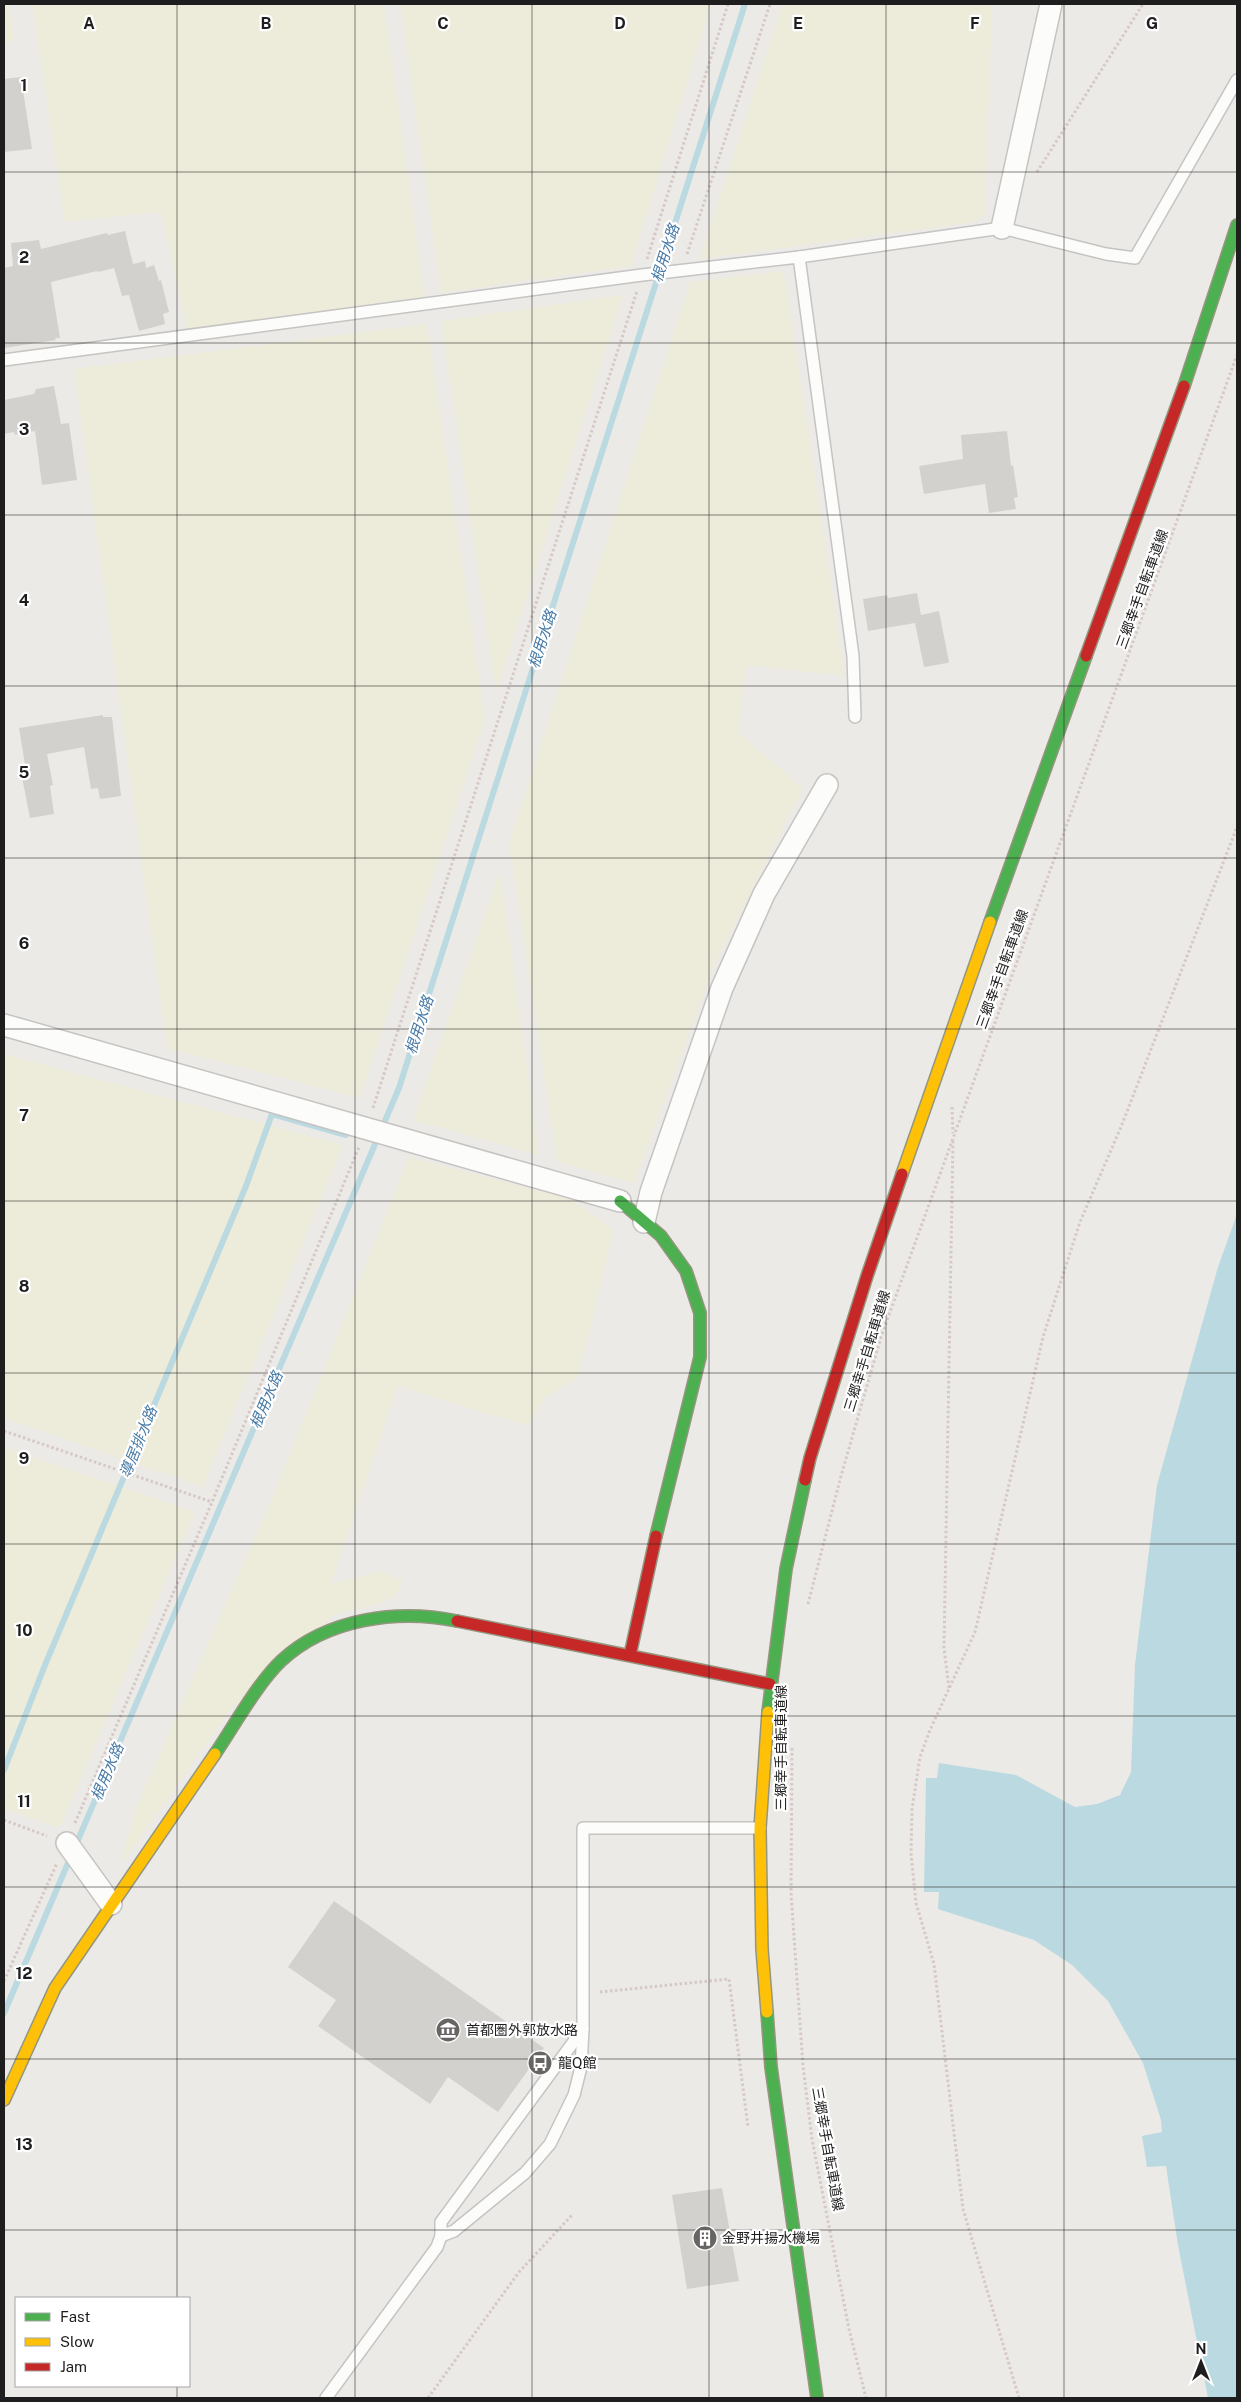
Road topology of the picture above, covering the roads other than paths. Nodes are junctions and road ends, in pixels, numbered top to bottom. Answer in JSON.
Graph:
{"nodes":[{"id":1,"x":1051,"y":4,"type":"edge"},
{"id":2,"x":1237,"y":80,"type":"edge"},
{"id":3,"x":1237,"y":225,"type":"edge"},
{"id":4,"x":1002,"y":228,"type":"junction"},
{"id":5,"x":799,"y":257,"type":"junction"},
{"id":6,"x":4,"y":360,"type":"edge"},
{"id":7,"x":855,"y":717,"type":"dead end"},
{"id":8,"x":827,"y":786,"type":"dead end"},
{"id":9,"x":4,"y":1025,"type":"edge"},
{"id":10,"x":620,"y":1201,"type":"joint"},
{"id":11,"x":644,"y":1222,"type":"junction"},
{"id":12,"x":630,"y":1655,"type":"junction"},
{"id":13,"x":770,"y":1684,"type":"junction"},
{"id":14,"x":760,"y":1828,"type":"junction"},
{"id":15,"x":66,"y":1843,"type":"road end"},
{"id":16,"x":111,"y":1904,"type":"junction"},
{"id":17,"x":584,"y":2028,"type":"junction"},
{"id":18,"x":4,"y":2100,"type":"edge"},
{"id":19,"x":441,"y":2236,"type":"junction"},
{"id":20,"x":326,"y":2398,"type":"edge"},
{"id":21,"x":817,"y":2398,"type":"edge"}],
"edges":[{"from":1,"to":4,"type":"street"},
{"from":2,"to":4,"type":"lane"},
{"from":3,"to":13,"type":"street"},
{"from":4,"to":5,"type":"lane"},
{"from":5,"to":6,"type":"lane"},
{"from":5,"to":7,"type":"lane"},
{"from":8,"to":11,"type":"street"},
{"from":9,"to":10,"type":"street"},
{"from":10,"to":11,"type":"street"},
{"from":11,"to":12,"type":"street"},
{"from":12,"to":13,"type":"street"},
{"from":12,"to":16,"type":"street"},
{"from":13,"to":14,"type":"street"},
{"from":14,"to":17,"type":"lane"},
{"from":14,"to":21,"type":"street"},
{"from":15,"to":16,"type":"street"},
{"from":16,"to":18,"type":"street"},
{"from":17,"to":19,"type":"lane"},
{"from":17,"to":19,"type":"lane"},
{"from":19,"to":20,"type":"lane"}]}
